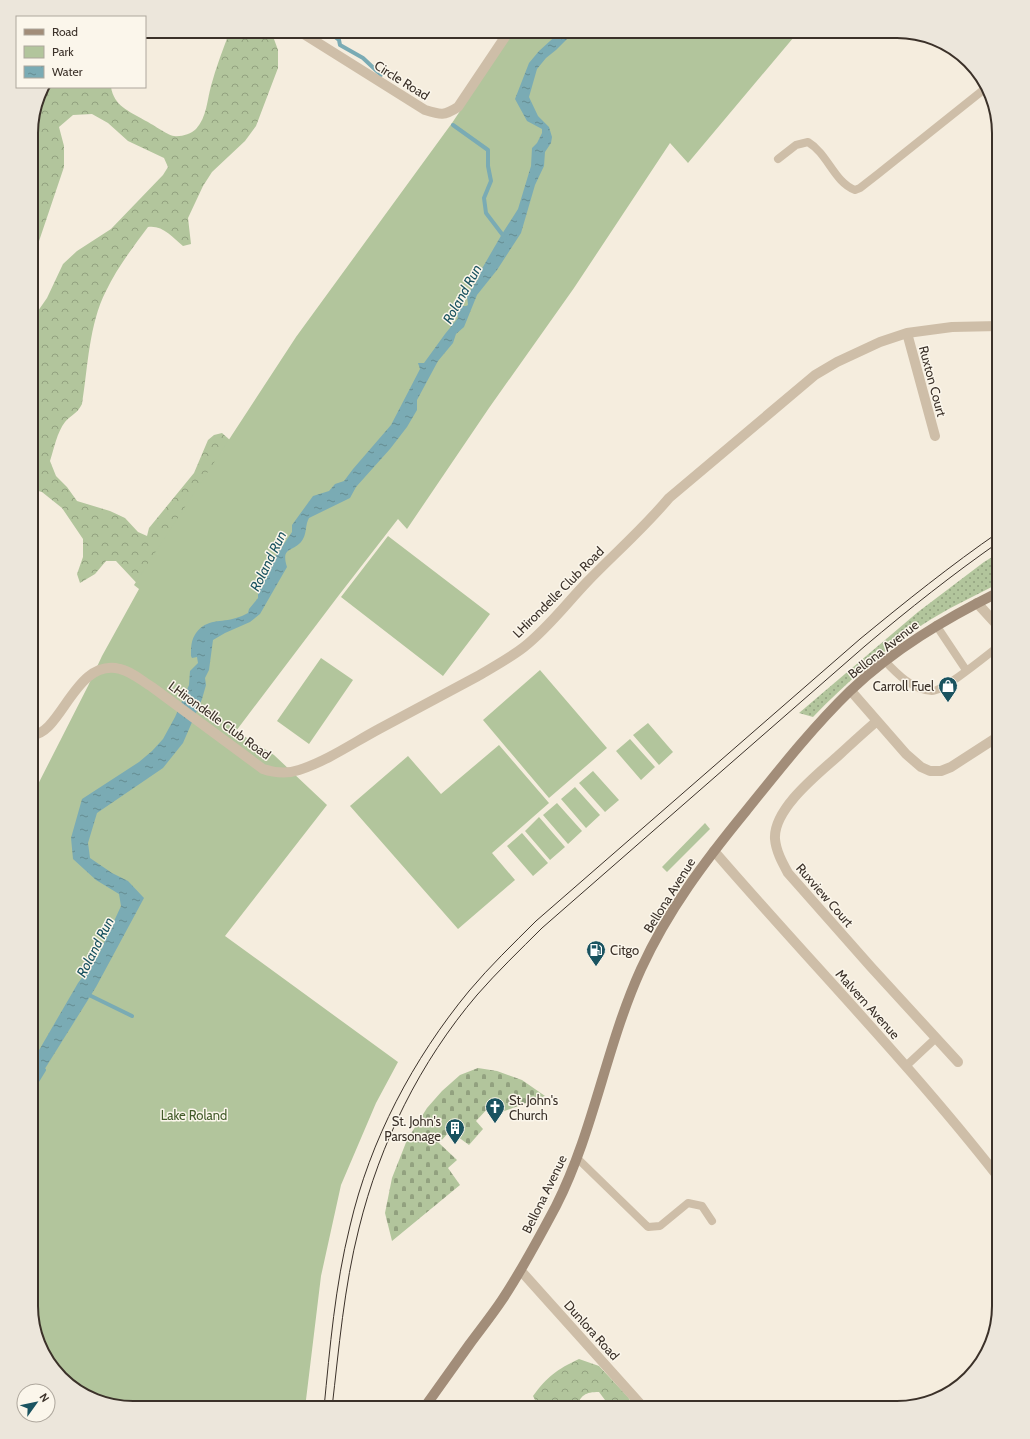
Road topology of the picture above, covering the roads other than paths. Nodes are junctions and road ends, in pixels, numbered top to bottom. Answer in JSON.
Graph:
{"nodes":[{"id":1,"x":310,"y":38,"type":"edge"},
{"id":2,"x":504,"y":38,"type":"edge"},
{"id":3,"x":982,"y":91,"type":"edge"},
{"id":4,"x":778,"y":159,"type":"dead end"},
{"id":5,"x":992,"y":326,"type":"edge"},
{"id":6,"x":907,"y":333,"type":"junction"},
{"id":7,"x":935,"y":436,"type":"dead end"},
{"id":8,"x":992,"y":596,"type":"edge"},
{"id":9,"x":977,"y":603,"type":"junction"},
{"id":10,"x":992,"y":619,"type":"edge"},
{"id":11,"x":936,"y":625,"type":"junction"},
{"id":12,"x":992,"y":651,"type":"edge"},
{"id":13,"x":885,"y":661,"type":"junction"},
{"id":14,"x":966,"y":670,"type":"junction"},
{"id":15,"x":850,"y":690,"type":"junction"},
{"id":16,"x":877,"y":721,"type":"junction"},
{"id":17,"x":38,"y":734,"type":"edge"},
{"id":18,"x":992,"y":741,"type":"edge"},
{"id":19,"x":714,"y":851,"type":"junction"},
{"id":20,"x":936,"y":1038,"type":"junction"},
{"id":21,"x":958,"y":1062,"type":"dead end"},
{"id":22,"x":906,"y":1066,"type":"junction"},
{"id":23,"x":577,"y":1158,"type":"junction"},
{"id":24,"x":992,"y":1169,"type":"edge"},
{"id":25,"x":712,"y":1221,"type":"dead end"},
{"id":26,"x":521,"y":1271,"type":"junction"},
{"id":27,"x":429,"y":1401,"type":"edge"},
{"id":28,"x":638,"y":1401,"type":"edge"}],
"edges":[{"from":1,"to":2,"type":"street","name":"Circle Road"},
{"from":3,"to":4,"type":"lane"},
{"from":5,"to":6,"type":"street","name":"LHirondelle Club Road"},
{"from":6,"to":7,"type":"street","name":"Ruxton Court"},
{"from":6,"to":17,"type":"street","name":"LHirondelle Club Road"},
{"from":8,"to":9,"type":"main road","name":"Bellona Avenue"},
{"from":9,"to":10,"type":"street"},
{"from":9,"to":11,"type":"main road","name":"Bellona Avenue"},
{"from":11,"to":13,"type":"main road","name":"Bellona Avenue"},
{"from":11,"to":14,"type":"lane"},
{"from":12,"to":14,"type":"lane"},
{"from":13,"to":14,"type":"lane"},
{"from":13,"to":15,"type":"main road","name":"Bellona Avenue"},
{"from":15,"to":16,"type":"street"},
{"from":15,"to":19,"type":"main road","name":"Bellona Avenue"},
{"from":16,"to":18,"type":"street"},
{"from":16,"to":20,"type":"street","name":"Ruxview Court"},
{"from":19,"to":22,"type":"street","name":"Malvern Avenue"},
{"from":19,"to":23,"type":"main road","name":"Bellona Avenue"},
{"from":20,"to":21,"type":"street","name":"Ruxview Court"},
{"from":20,"to":22,"type":"lane"},
{"from":22,"to":24,"type":"street","name":"Malvern Avenue"},
{"from":23,"to":25,"type":"lane"},
{"from":23,"to":26,"type":"main road","name":"Bellona Avenue"},
{"from":26,"to":27,"type":"main road","name":"Bellona Avenue"},
{"from":26,"to":28,"type":"street","name":"Dunlora Road"}]}
